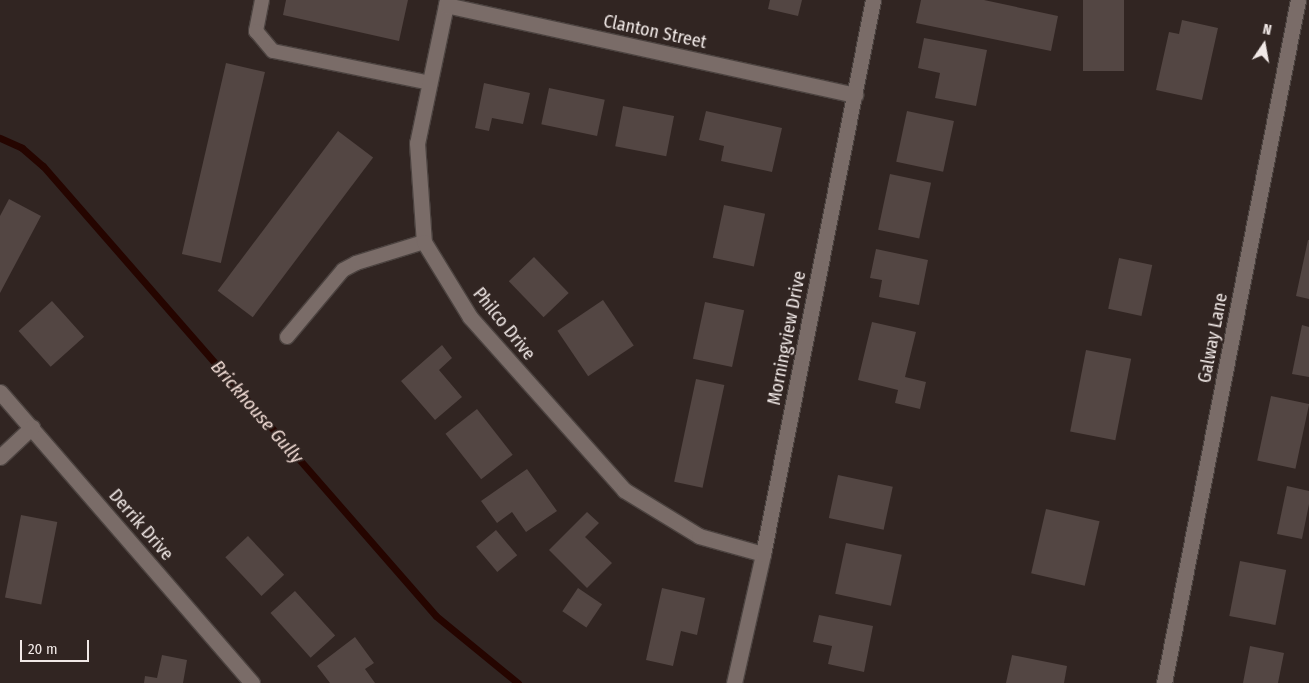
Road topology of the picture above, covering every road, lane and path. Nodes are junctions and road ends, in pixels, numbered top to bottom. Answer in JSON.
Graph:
{"nodes":[{"id":1,"x":262,"y":0,"type":"edge"},
{"id":2,"x":873,"y":0,"type":"edge"},
{"id":3,"x":1298,"y":0,"type":"edge"},
{"id":4,"x":446,"y":2,"type":"edge"},
{"id":5,"x":430,"y":83,"type":"junction"},
{"id":6,"x":856,"y":95,"type":"junction"},
{"id":7,"x":424,"y":242,"type":"junction"},
{"id":8,"x":287,"y":338,"type":"dead end"},
{"id":9,"x":0,"y":392,"type":"edge"},
{"id":10,"x":32,"y":427,"type":"junction"},
{"id":11,"x":0,"y":457,"type":"edge"},
{"id":12,"x":763,"y":554,"type":"junction"},
{"id":13,"x":248,"y":681,"type":"edge"},
{"id":14,"x":734,"y":683,"type":"edge"},
{"id":15,"x":1164,"y":683,"type":"edge"}],
"edges":[{"from":1,"to":5,"type":"lane"},
{"from":2,"to":6,"type":"street","name":"Morningview Drive"},
{"from":3,"to":15,"type":"street","name":"Galway Lane"},
{"from":4,"to":5,"type":"street","name":"Philco Drive"},
{"from":4,"to":6,"type":"street","name":"Clanton Street"},
{"from":5,"to":7,"type":"street","name":"Philco Drive"},
{"from":6,"to":12,"type":"street","name":"Morningview Drive"},
{"from":7,"to":8,"type":"lane"},
{"from":7,"to":12,"type":"street","name":"Philco Drive"},
{"from":9,"to":10,"type":"street","name":"Derrik Drive"},
{"from":10,"to":11,"type":"street"},
{"from":10,"to":13,"type":"street","name":"Derrik Drive"},
{"from":12,"to":14,"type":"street","name":"Morningview Drive"}]}
